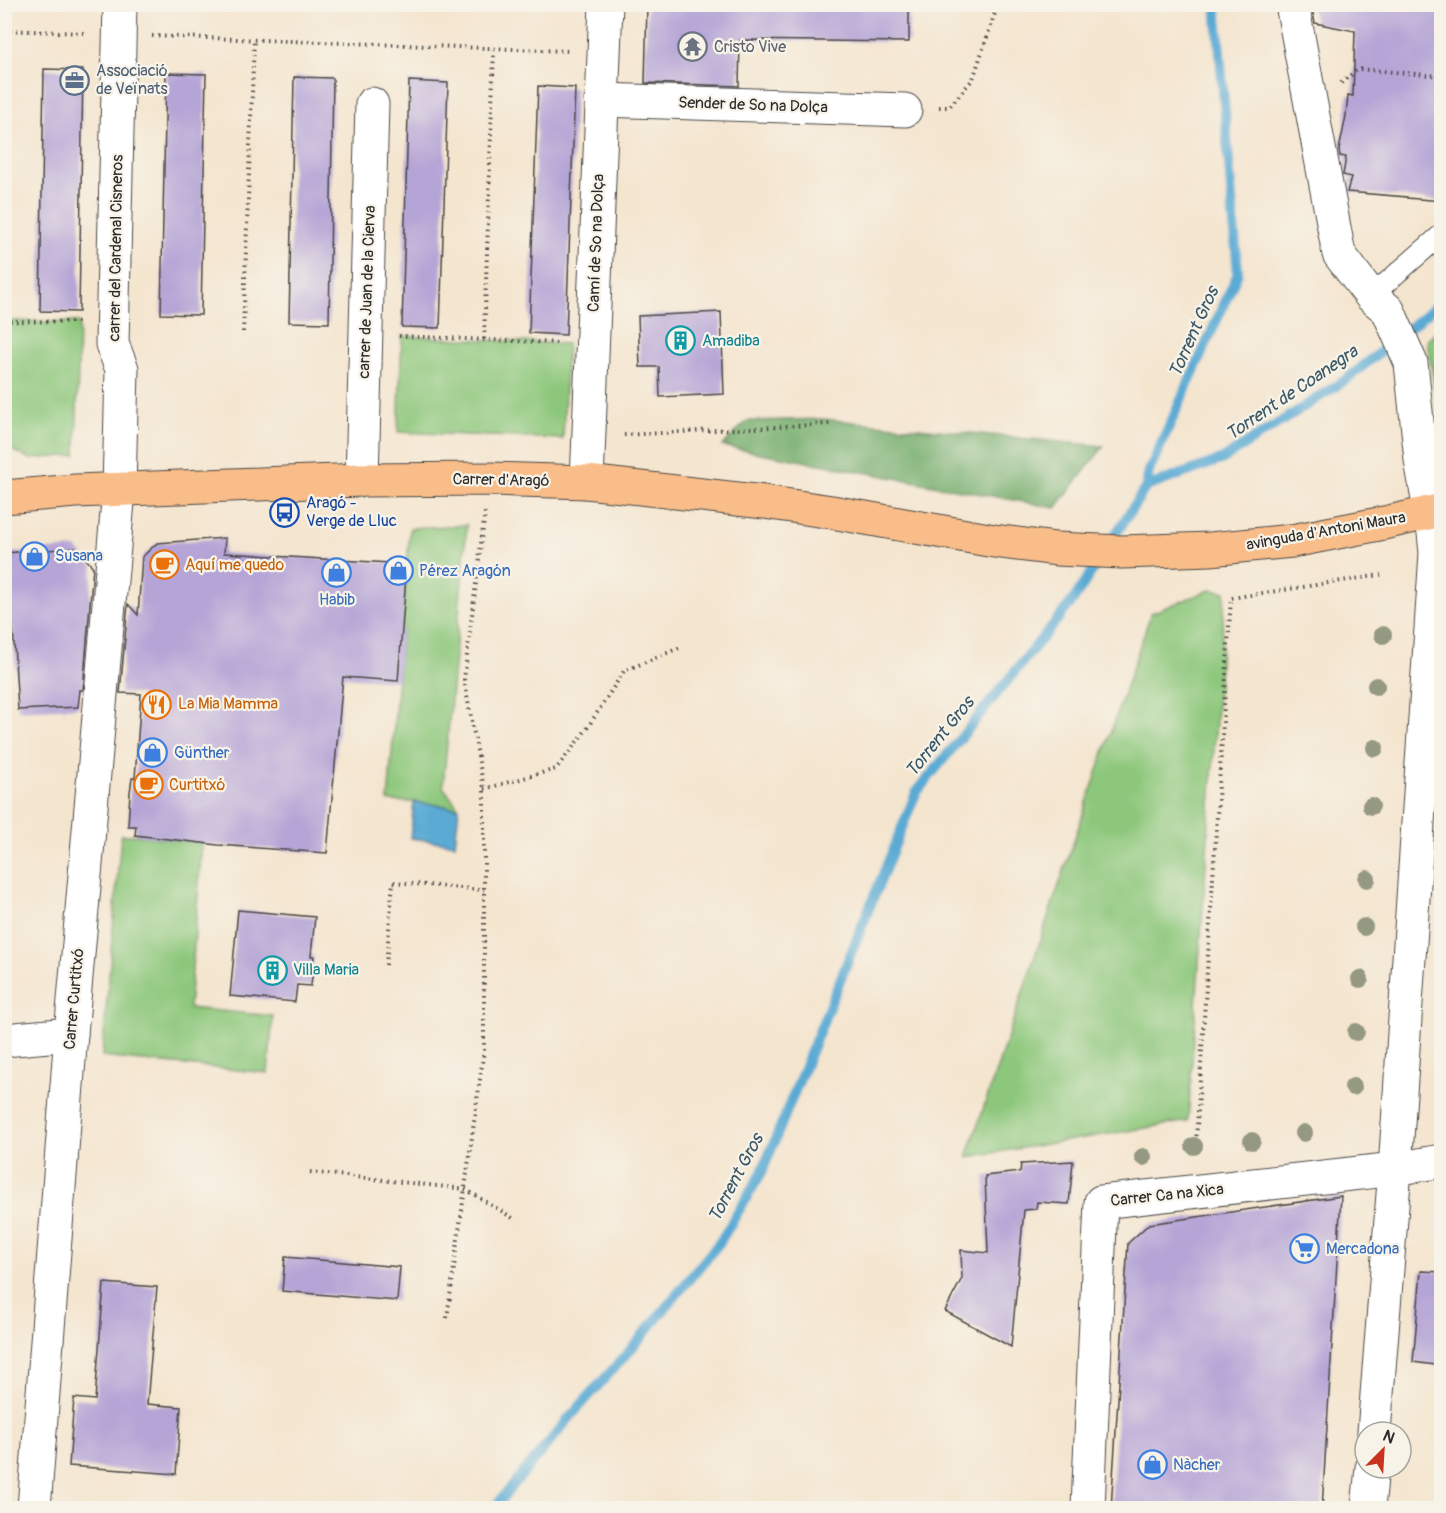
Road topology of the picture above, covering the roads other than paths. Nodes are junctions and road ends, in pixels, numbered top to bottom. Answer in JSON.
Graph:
{"nodes":[{"id":1,"x":606,"y":4,"type":"edge"},
{"id":2,"x":1292,"y":4,"type":"edge"},
{"id":3,"x":121,"y":20,"type":"edge"},
{"id":4,"x":601,"y":100,"type":"junction"},
{"id":5,"x":372,"y":104,"type":"dead end"},
{"id":6,"x":905,"y":110,"type":"road end"},
{"id":7,"x":1442,"y":234,"type":"edge"},
{"id":8,"x":1379,"y":303,"type":"junction"},
{"id":9,"x":362,"y":480,"type":"junction"},
{"id":10,"x":587,"y":482,"type":"junction"},
{"id":11,"x":119,"y":490,"type":"junction"},
{"id":12,"x":4,"y":497,"type":"edge"},
{"id":13,"x":1436,"y":511,"type":"edge"},
{"id":14,"x":1210,"y":549,"type":"joint"},
{"id":15,"x":1430,"y":824,"type":"edge"},
{"id":16,"x":71,"y":1034,"type":"junction"},
{"id":17,"x":4,"y":1040,"type":"edge"},
{"id":18,"x":1442,"y":1161,"type":"edge"},
{"id":19,"x":1395,"y":1168,"type":"junction"},
{"id":20,"x":1375,"y":1420,"type":"edge"},
{"id":21,"x":1371,"y":1480,"type":"edge"},
{"id":22,"x":34,"y":1509,"type":"edge"},
{"id":23,"x":1088,"y":1509,"type":"edge"},
{"id":24,"x":1368,"y":1509,"type":"edge"}],
"edges":[{"from":1,"to":4,"type":"street","name":"Camí de So na Dolça"},
{"from":2,"to":8,"type":"street"},
{"from":3,"to":11,"type":"street","name":"carrer del Cardenal Cisneros"},
{"from":4,"to":6,"type":"street","name":"Sender de So na Dolça"},
{"from":4,"to":10,"type":"street","name":"Camí de So na Dolça"},
{"from":5,"to":9,"type":"street","name":"carrer de Juan de la Cierva"},
{"from":7,"to":8,"type":"lane"},
{"from":8,"to":13,"type":"street"},
{"from":9,"to":10,"type":"main road","name":"Carrer d'Aragó"},
{"from":9,"to":11,"type":"main road","name":"Carrer d'Aragó"},
{"from":10,"to":14,"type":"main road","name":"Carrer d'Aragó"},
{"from":11,"to":12,"type":"main road","name":"Carrer d'Aragó"},
{"from":11,"to":16,"type":"street","name":"Carrer Curtitxó"},
{"from":13,"to":14,"type":"main road","name":"avinguda d'Antoni Maura"},
{"from":13,"to":15,"type":"street"},
{"from":15,"to":19,"type":"street"},
{"from":16,"to":17,"type":"street"},
{"from":16,"to":22,"type":"street","name":"Carrer Curtitxó"},
{"from":18,"to":19,"type":"street"},
{"from":19,"to":20,"type":"street"},
{"from":19,"to":23,"type":"street","name":"Carrer Ca na Xica"},
{"from":21,"to":24,"type":"street"}]}
